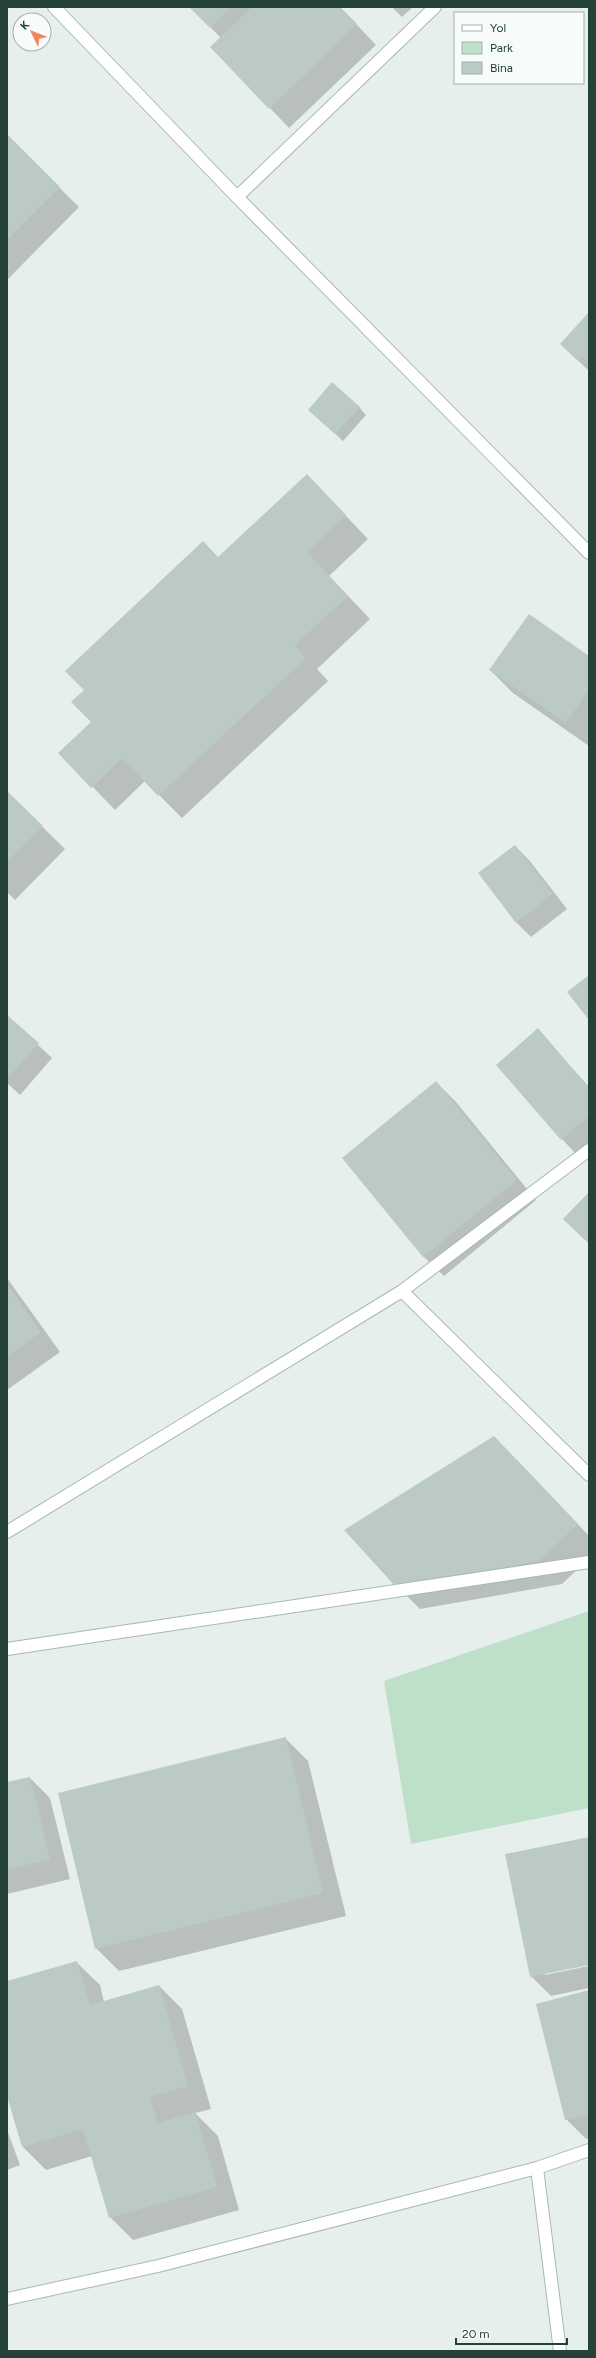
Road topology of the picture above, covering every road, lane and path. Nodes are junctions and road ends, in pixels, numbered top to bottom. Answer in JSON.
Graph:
{"nodes":[{"id":1,"x":54,"y":7,"type":"edge"},
{"id":2,"x":435,"y":7,"type":"edge"},
{"id":3,"x":236,"y":197,"type":"junction"},
{"id":4,"x":589,"y":553,"type":"edge"},
{"id":5,"x":589,"y":1150,"type":"edge"},
{"id":6,"x":402,"y":1290,"type":"junction"},
{"id":7,"x":589,"y":1475,"type":"edge"},
{"id":8,"x":7,"y":1532,"type":"edge"},
{"id":9,"x":589,"y":1562,"type":"edge"},
{"id":10,"x":7,"y":1649,"type":"edge"},
{"id":11,"x":589,"y":2150,"type":"edge"},
{"id":12,"x":537,"y":2168,"type":"junction"},
{"id":13,"x":7,"y":2300,"type":"edge"},
{"id":14,"x":560,"y":2351,"type":"edge"}],
"edges":[{"from":1,"to":3,"type":"street"},
{"from":2,"to":3,"type":"street"},
{"from":3,"to":4,"type":"street"},
{"from":5,"to":6,"type":"street"},
{"from":6,"to":7,"type":"street"},
{"from":6,"to":8,"type":"street"},
{"from":9,"to":10,"type":"street"},
{"from":11,"to":12,"type":"street"},
{"from":12,"to":13,"type":"street"},
{"from":12,"to":14,"type":"street"}]}
